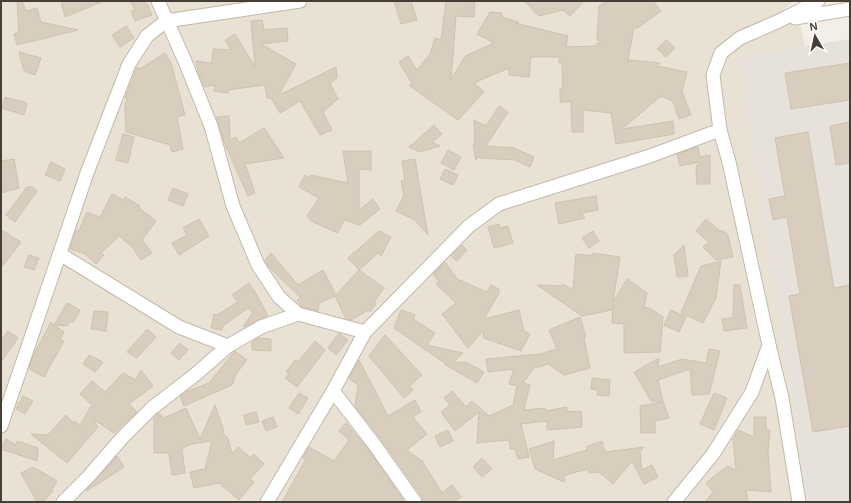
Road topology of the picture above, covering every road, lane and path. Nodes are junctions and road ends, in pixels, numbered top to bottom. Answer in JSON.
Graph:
{"nodes":[{"id":1,"x":158,"y":1,"type":"edge"},
{"id":2,"x":300,"y":1,"type":"edge"},
{"id":3,"x":818,"y":1,"type":"edge"},
{"id":4,"x":850,"y":9,"type":"edge"},
{"id":5,"x":166,"y":20,"type":"junction"},
{"id":6,"x":779,"y":21,"type":"junction"},
{"id":7,"x":720,"y":130,"type":"junction"},
{"id":8,"x":60,"y":254,"type":"junction"},
{"id":9,"x":298,"y":314,"type":"junction"},
{"id":10,"x":365,"y":332,"type":"junction"},
{"id":11,"x":769,"y":345,"type":"junction"},
{"id":12,"x":228,"y":346,"type":"junction"},
{"id":13,"x":333,"y":391,"type":"junction"},
{"id":14,"x":1,"y":426,"type":"edge"},
{"id":15,"x":63,"y":502,"type":"edge"},
{"id":16,"x":267,"y":502,"type":"edge"},
{"id":17,"x":415,"y":502,"type":"edge"},
{"id":18,"x":674,"y":502,"type":"edge"},
{"id":19,"x":799,"y":502,"type":"edge"}],
"edges":[{"from":1,"to":5,"type":"street"},
{"from":2,"to":5,"type":"street"},
{"from":3,"to":6,"type":"street"},
{"from":4,"to":6,"type":"street"},
{"from":5,"to":8,"type":"street"},
{"from":5,"to":9,"type":"street"},
{"from":6,"to":7,"type":"street"},
{"from":7,"to":10,"type":"street"},
{"from":7,"to":11,"type":"street"},
{"from":8,"to":12,"type":"street"},
{"from":8,"to":14,"type":"street"},
{"from":9,"to":10,"type":"street"},
{"from":9,"to":12,"type":"street"},
{"from":10,"to":13,"type":"street"},
{"from":11,"to":18,"type":"street"},
{"from":11,"to":19,"type":"street"},
{"from":12,"to":15,"type":"street"},
{"from":13,"to":16,"type":"street"},
{"from":13,"to":17,"type":"street"}]}
